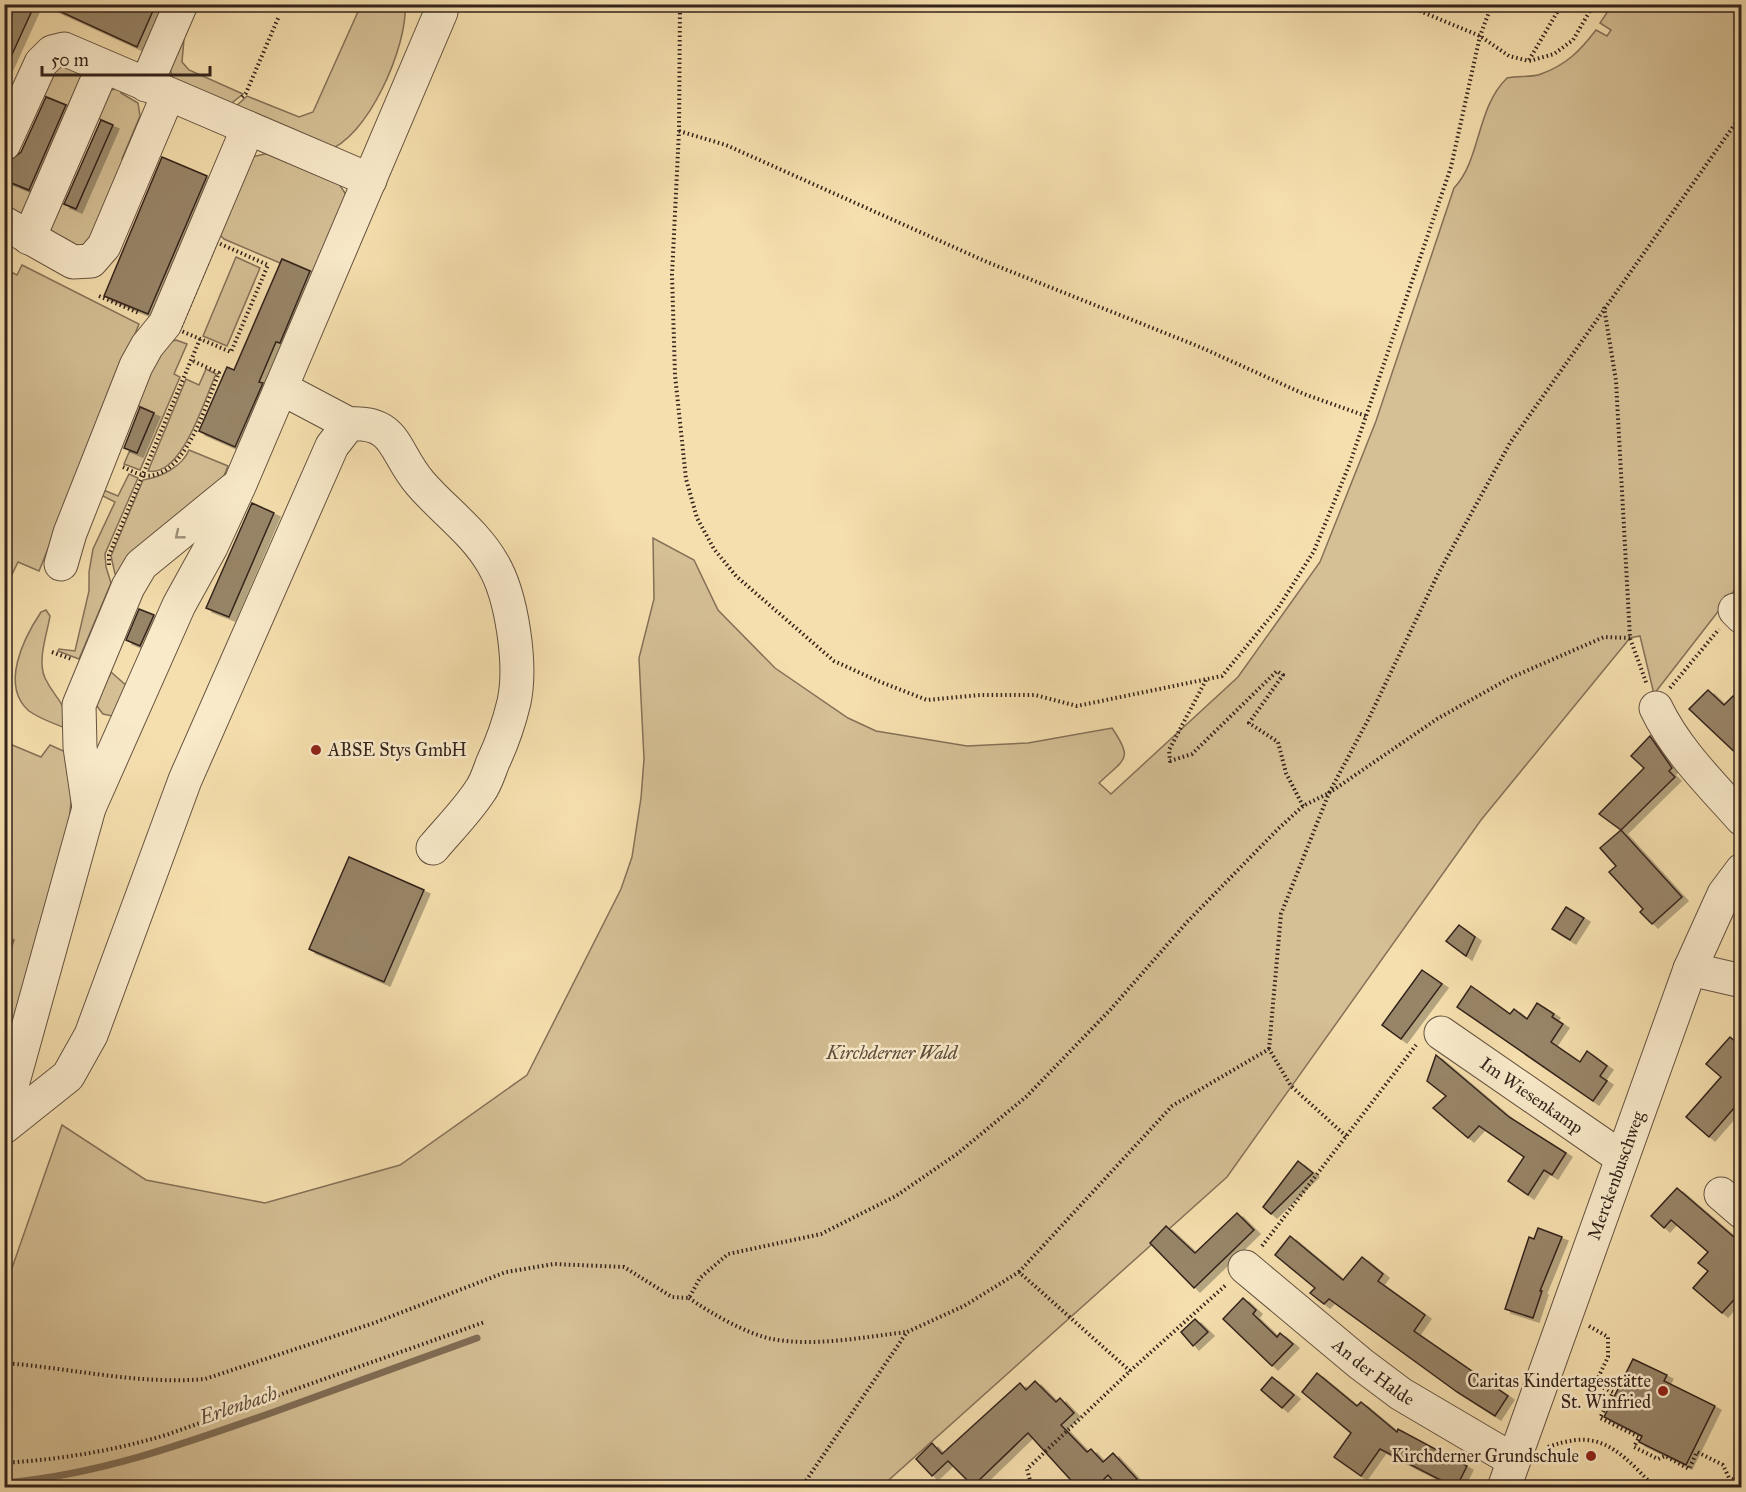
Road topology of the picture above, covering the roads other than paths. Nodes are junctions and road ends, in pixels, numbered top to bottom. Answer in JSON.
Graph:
{"nodes":[{"id":1,"x":181,"y":4,"type":"edge"},
{"id":2,"x":441,"y":6,"type":"edge"},
{"id":3,"x":104,"y":67,"type":"junction"},
{"id":4,"x":158,"y":90,"type":"junction"},
{"id":5,"x":243,"y":115,"type":"junction"},
{"id":6,"x":4,"y":144,"type":"edge"},
{"id":7,"x":370,"y":180,"type":"junction"},
{"id":8,"x":17,"y":230,"type":"edge"},
{"id":9,"x":281,"y":388,"type":"junction"},
{"id":10,"x":349,"y":424,"type":"junction"},
{"id":11,"x":240,"y":484,"type":"junction"},
{"id":12,"x":61,"y":564,"type":"dead end"},
{"id":13,"x":1656,"y":708,"type":"road end"},
{"id":14,"x":89,"y":808,"type":"junction"},
{"id":15,"x":1742,"y":819,"type":"edge"},
{"id":16,"x":433,"y":848,"type":"dead end"},
{"id":17,"x":1742,"y":870,"type":"edge"},
{"id":18,"x":1690,"y":969,"type":"junction"},
{"id":19,"x":1742,"y":981,"type":"edge"},
{"id":20,"x":1441,"y":1033,"type":"dead end"},
{"id":21,"x":4,"y":1114,"type":"edge"},
{"id":22,"x":4,"y":1127,"type":"edge"},
{"id":23,"x":1622,"y":1158,"type":"junction"},
{"id":24,"x":1245,"y":1267,"type":"dead end"},
{"id":25,"x":1509,"y":1474,"type":"edge"}],
"edges":[{"from":1,"to":4,"type":"street"},
{"from":2,"to":7,"type":"street"},
{"from":3,"to":4,"type":"street"},
{"from":3,"to":6,"type":"street"},
{"from":3,"to":8,"type":"street"},
{"from":4,"to":5,"type":"street"},
{"from":4,"to":8,"type":"street"},
{"from":5,"to":7,"type":"street"},
{"from":5,"to":12,"type":"street"},
{"from":7,"to":9,"type":"street"},
{"from":9,"to":10,"type":"street"},
{"from":9,"to":11,"type":"street"},
{"from":10,"to":16,"type":"street"},
{"from":10,"to":22,"type":"street"},
{"from":11,"to":14,"type":"street"},
{"from":11,"to":14,"type":"street","one_way":true},
{"from":13,"to":15,"type":"street"},
{"from":14,"to":21,"type":"street"},
{"from":17,"to":18,"type":"street","name":"Merckenbuschweg"},
{"from":18,"to":19,"type":"street"},
{"from":18,"to":23,"type":"street","name":"Merckenbuschweg"},
{"from":20,"to":23,"type":"street","name":"Im Wiesenkamp"},
{"from":23,"to":25,"type":"street","name":"Merckenbuschweg"},
{"from":24,"to":25,"type":"street","name":"An der Halde"}]}
